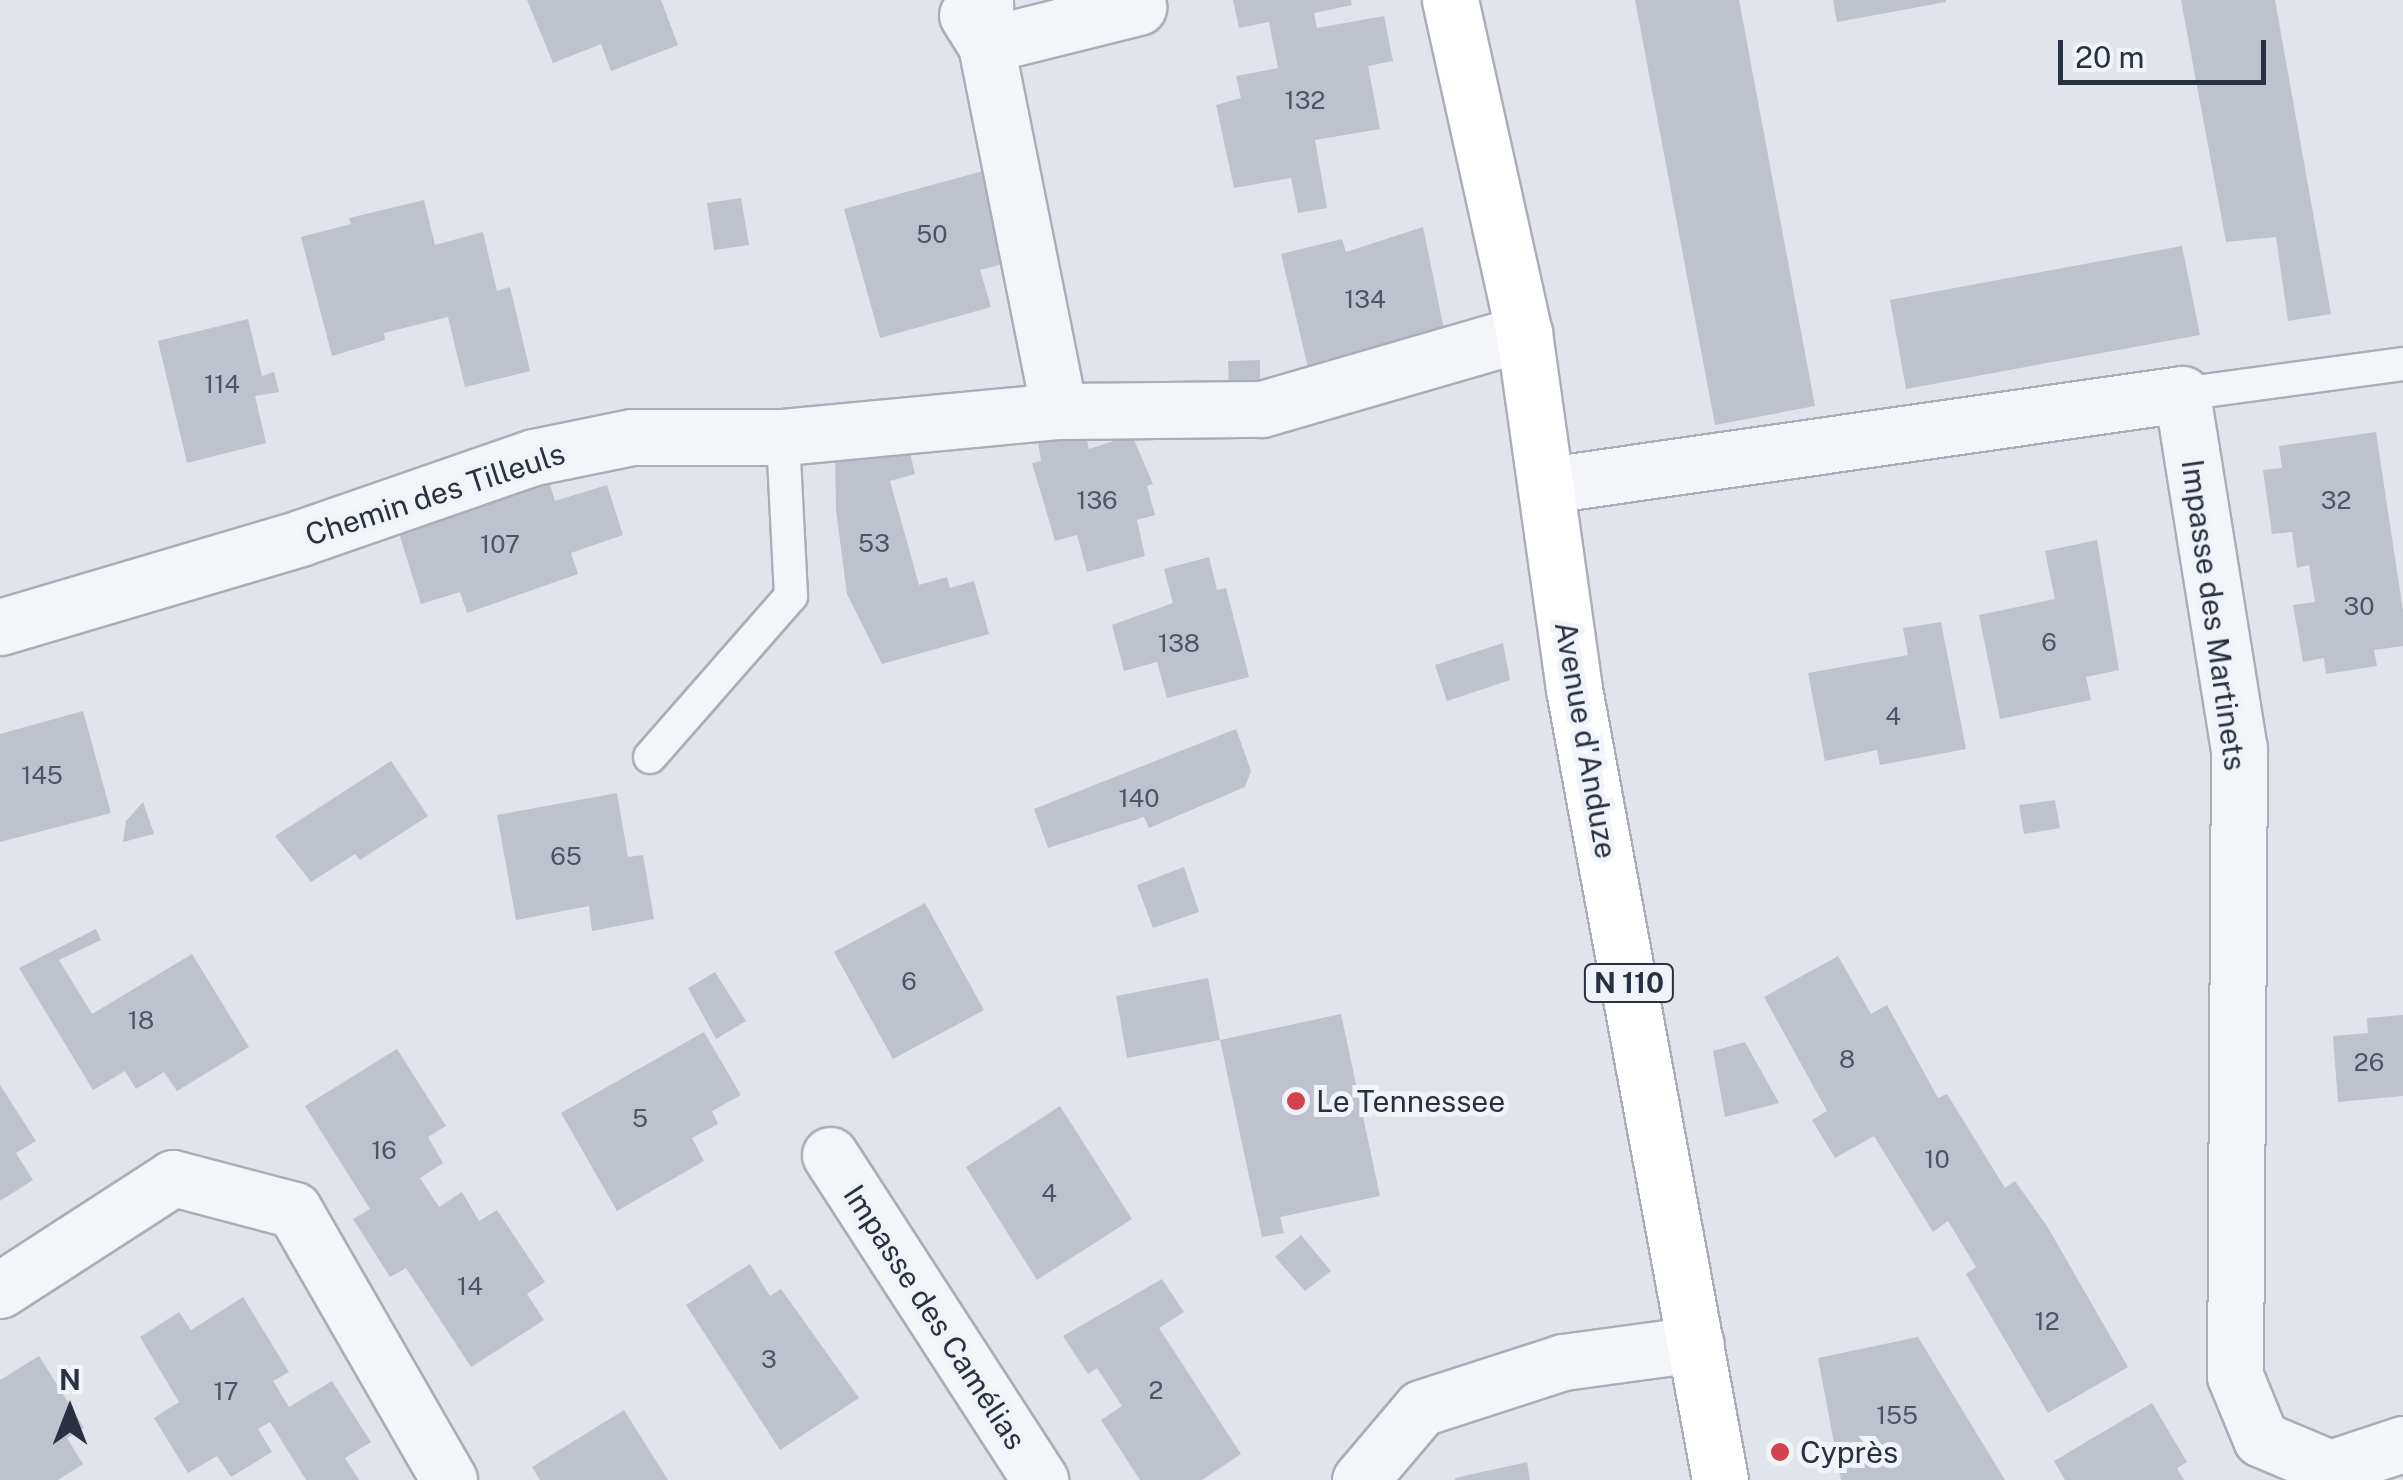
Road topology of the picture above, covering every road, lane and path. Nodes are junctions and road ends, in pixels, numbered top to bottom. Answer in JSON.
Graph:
{"nodes":[{"id":1,"x":957,"y":0,"type":"edge"},
{"id":2,"x":1450,"y":0,"type":"edge"},
{"id":3,"x":1138,"y":7,"type":"dead end"},
{"id":4,"x":986,"y":22,"type":"edge"},
{"id":5,"x":1524,"y":333,"type":"junction"},
{"id":6,"x":2403,"y":364,"type":"edge"},
{"id":7,"x":2182,"y":394,"type":"junction"},
{"id":8,"x":1059,"y":411,"type":"junction"},
{"id":9,"x":783,"y":436,"type":"junction"},
{"id":10,"x":1548,"y":485,"type":"junction"},
{"id":11,"x":0,"y":627,"type":"edge"},
{"id":12,"x":650,"y":757,"type":"dead end"},
{"id":13,"x":830,"y":1154,"type":"dead end"},
{"id":14,"x":0,"y":1290,"type":"edge"},
{"id":15,"x":1696,"y":1344,"type":"junction"},
{"id":16,"x":2403,"y":1444,"type":"edge"},
{"id":17,"x":449,"y":1480,"type":"edge"},
{"id":18,"x":1040,"y":1480,"type":"edge"},
{"id":19,"x":1360,"y":1480,"type":"edge"},
{"id":20,"x":1720,"y":1480,"type":"edge"}],
"edges":[{"from":1,"to":4,"type":"street"},
{"from":2,"to":5,"type":"main road","name":"Avenue d'Anduze","number":"N 110"},
{"from":3,"to":4,"type":"street"},
{"from":4,"to":8,"type":"street"},
{"from":5,"to":8,"type":"street","name":"Chemin des Tilleuls"},
{"from":5,"to":10,"type":"main road","name":"Avenue d'Anduze","number":"N 110"},
{"from":6,"to":7,"type":"lane"},
{"from":7,"to":10,"type":"street"},
{"from":7,"to":16,"type":"street","name":"Impasse des Martinets"},
{"from":8,"to":9,"type":"street","name":"Chemin des Tilleuls"},
{"from":9,"to":11,"type":"street","name":"Chemin des Tilleuls"},
{"from":9,"to":12,"type":"lane"},
{"from":10,"to":15,"type":"main road","name":"Avenue d'Anduze","number":"N 110"},
{"from":13,"to":18,"type":"street","name":"Impasse des Camélias"},
{"from":14,"to":17,"type":"street"},
{"from":15,"to":19,"type":"street"},
{"from":15,"to":20,"type":"main road","name":"Avenue d'Anduze","number":"N 110"}]}
